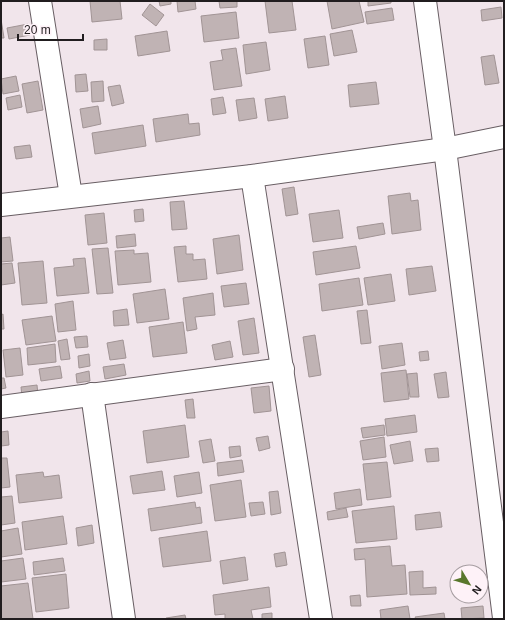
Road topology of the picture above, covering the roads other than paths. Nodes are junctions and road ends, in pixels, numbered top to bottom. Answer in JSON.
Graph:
{"nodes":[{"id":1,"x":40,"y":1,"type":"edge"},
{"id":2,"x":425,"y":1,"type":"edge"},
{"id":3,"x":504,"y":136,"type":"edge"},
{"id":4,"x":445,"y":149,"type":"junction"},
{"id":5,"x":252,"y":176,"type":"junction"},
{"id":6,"x":71,"y":196,"type":"junction"},
{"id":7,"x":1,"y":205,"type":"edge"},
{"id":8,"x":283,"y":369,"type":"junction"},
{"id":9,"x":92,"y":394,"type":"junction"},
{"id":10,"x":1,"y":407,"type":"edge"},
{"id":11,"x":501,"y":582,"type":"edge"},
{"id":12,"x":504,"y":618,"type":"edge"},
{"id":13,"x":124,"y":619,"type":"edge"},
{"id":14,"x":321,"y":619,"type":"edge"}],
"edges":[{"from":1,"to":6,"type":"street"},
{"from":2,"to":4,"type":"street"},
{"from":3,"to":4,"type":"street"},
{"from":4,"to":5,"type":"street"},
{"from":4,"to":11,"type":"street"},
{"from":5,"to":6,"type":"street"},
{"from":5,"to":8,"type":"street"},
{"from":6,"to":7,"type":"street"},
{"from":8,"to":9,"type":"street"},
{"from":8,"to":14,"type":"street"},
{"from":9,"to":10,"type":"street"},
{"from":9,"to":13,"type":"street"},
{"from":11,"to":12,"type":"street"}]}
